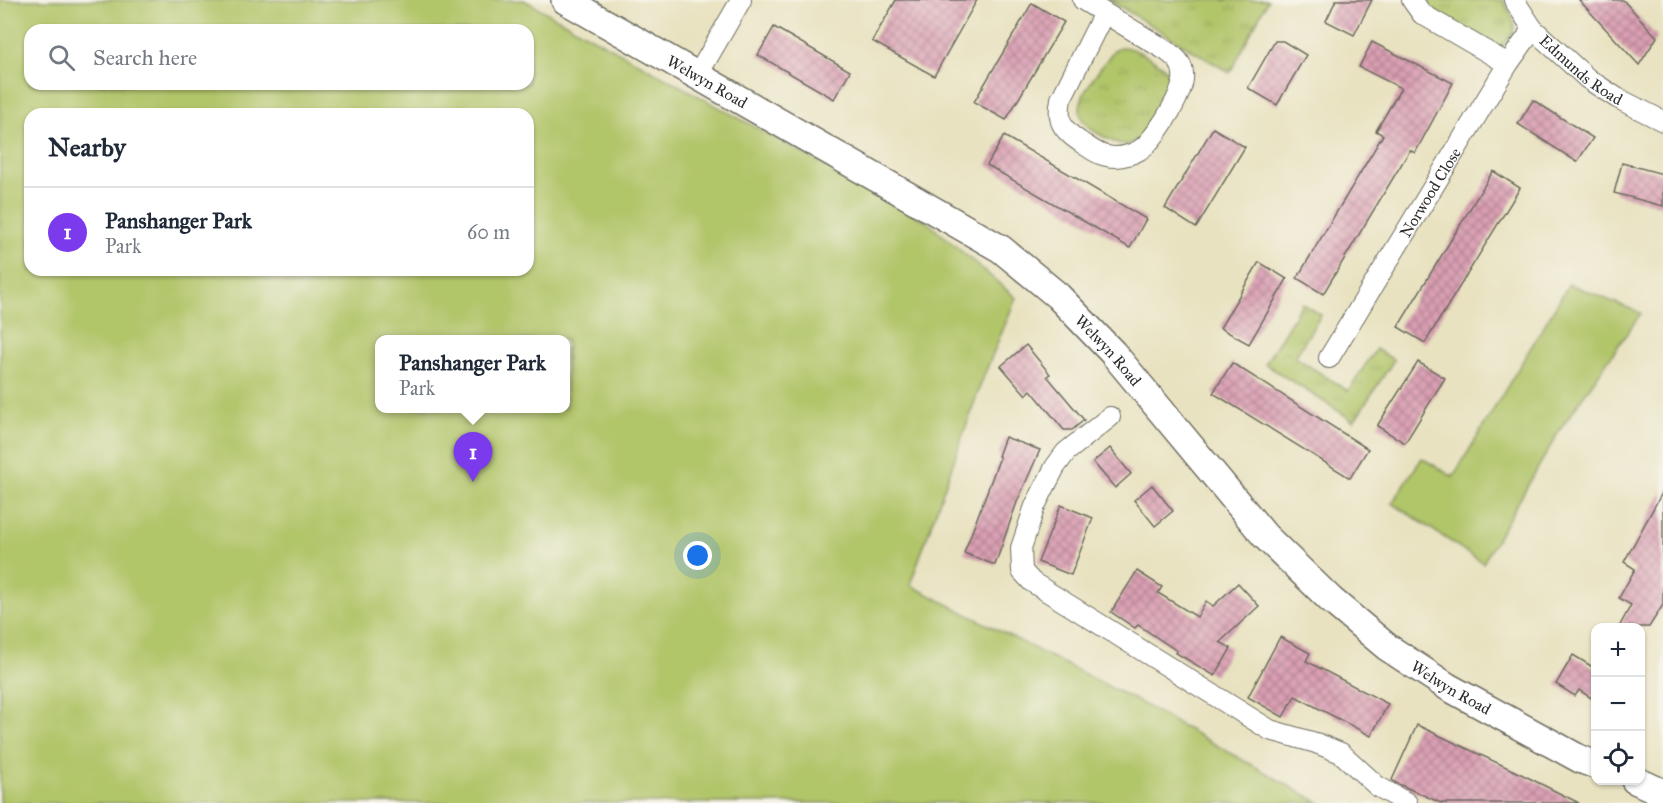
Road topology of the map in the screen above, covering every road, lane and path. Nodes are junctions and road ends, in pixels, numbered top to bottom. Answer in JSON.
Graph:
{"nodes":[{"id":1,"x":565,"y":0,"type":"edge"},
{"id":2,"x":741,"y":0,"type":"edge"},
{"id":3,"x":1083,"y":0,"type":"edge"},
{"id":4,"x":1412,"y":0,"type":"edge"},
{"id":5,"x":1514,"y":0,"type":"edge"},
{"id":6,"x":1104,"y":13,"type":"junction"},
{"id":7,"x":1533,"y":29,"type":"junction"},
{"id":8,"x":1508,"y":64,"type":"junction"},
{"id":9,"x":697,"y":76,"type":"junction"},
{"id":10,"x":1663,"y":122,"type":"edge"},
{"id":11,"x":1329,"y":358,"type":"dead end"},
{"id":12,"x":1110,"y":417,"type":"dead end"},
{"id":13,"x":1591,"y":763,"type":"edge"},
{"id":14,"x":1645,"y":785,"type":"edge"},
{"id":15,"x":1663,"y":793,"type":"edge"},
{"id":16,"x":1407,"y":803,"type":"edge"}],
"edges":[{"from":1,"to":9,"type":"main road","name":"Welwyn Road"},
{"from":2,"to":9,"type":"street"},
{"from":3,"to":6,"type":"street"},
{"from":4,"to":8,"type":"street"},
{"from":5,"to":7,"type":"street","name":"Edmunds Road"},
{"from":6,"to":6,"type":"street"},
{"from":7,"to":8,"type":"street","name":"Norwood Close"},
{"from":7,"to":10,"type":"street","name":"Edmunds Road"},
{"from":8,"to":11,"type":"street","name":"Norwood Close"},
{"from":9,"to":13,"type":"main road","name":"Welwyn Road"},
{"from":12,"to":16,"type":"street"},
{"from":14,"to":15,"type":"main road"}]}
